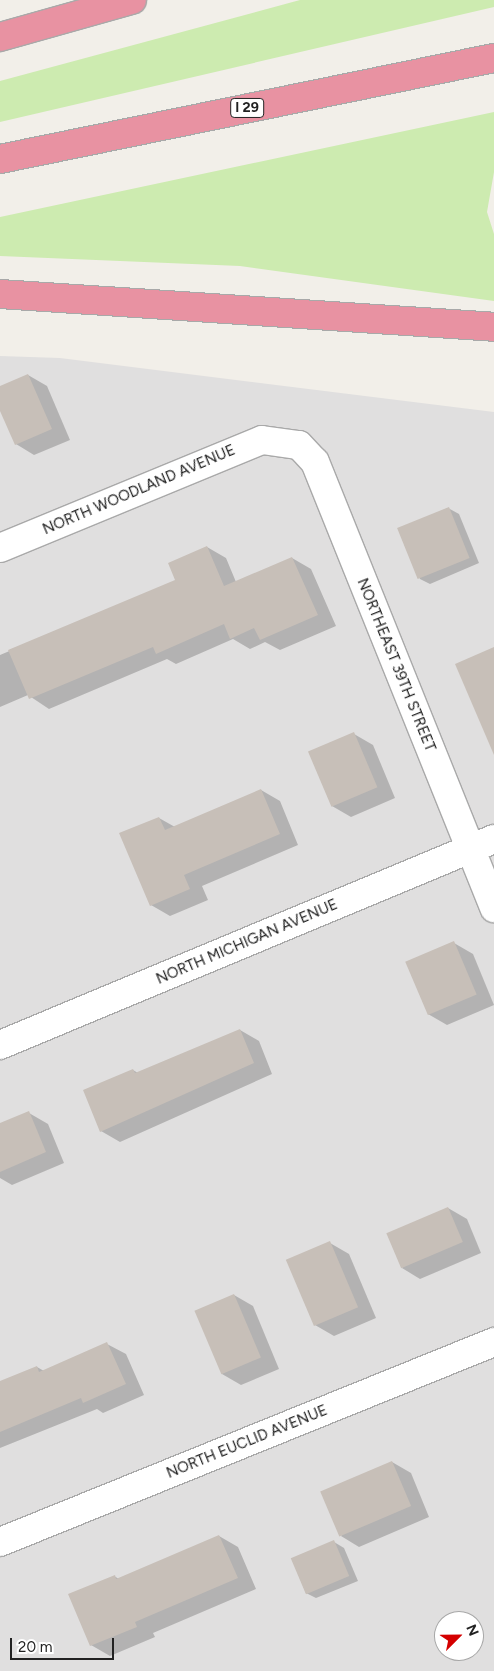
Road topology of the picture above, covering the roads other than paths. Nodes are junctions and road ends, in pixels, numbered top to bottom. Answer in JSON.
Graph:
{"nodes":[{"id":1,"x":132,"y":0,"type":"edge"},
{"id":2,"x":0,"y":37,"type":"edge"},
{"id":3,"x":494,"y":58,"type":"edge"},
{"id":4,"x":0,"y":159,"type":"edge"},
{"id":5,"x":0,"y":294,"type":"edge"},
{"id":6,"x":494,"y":327,"type":"edge"},
{"id":7,"x":280,"y":440,"type":"joint"},
{"id":8,"x":0,"y":548,"type":"edge"},
{"id":9,"x":482,"y":845,"type":"edge"},
{"id":10,"x":494,"y":908,"type":"edge"},
{"id":11,"x":0,"y":1045,"type":"edge"},
{"id":12,"x":494,"y":1342,"type":"edge"},
{"id":13,"x":0,"y":1542,"type":"edge"}],
"edges":[{"from":1,"to":2,"type":"highway"},
{"from":3,"to":4,"type":"highway","number":"I 29"},
{"from":5,"to":6,"type":"highway"},
{"from":7,"to":8,"type":"street","name":"NORTH WOODLAND AVENUE"},
{"from":7,"to":9,"type":"street","name":"NORTHEAST 39TH STREET"},
{"from":9,"to":10,"type":"street","name":"NORTHEAST 39TH STREET"},
{"from":9,"to":11,"type":"street","name":"NORTH MICHIGAN AVENUE"},
{"from":12,"to":13,"type":"street","name":"NORTH EUCLID AVENUE"}]}
